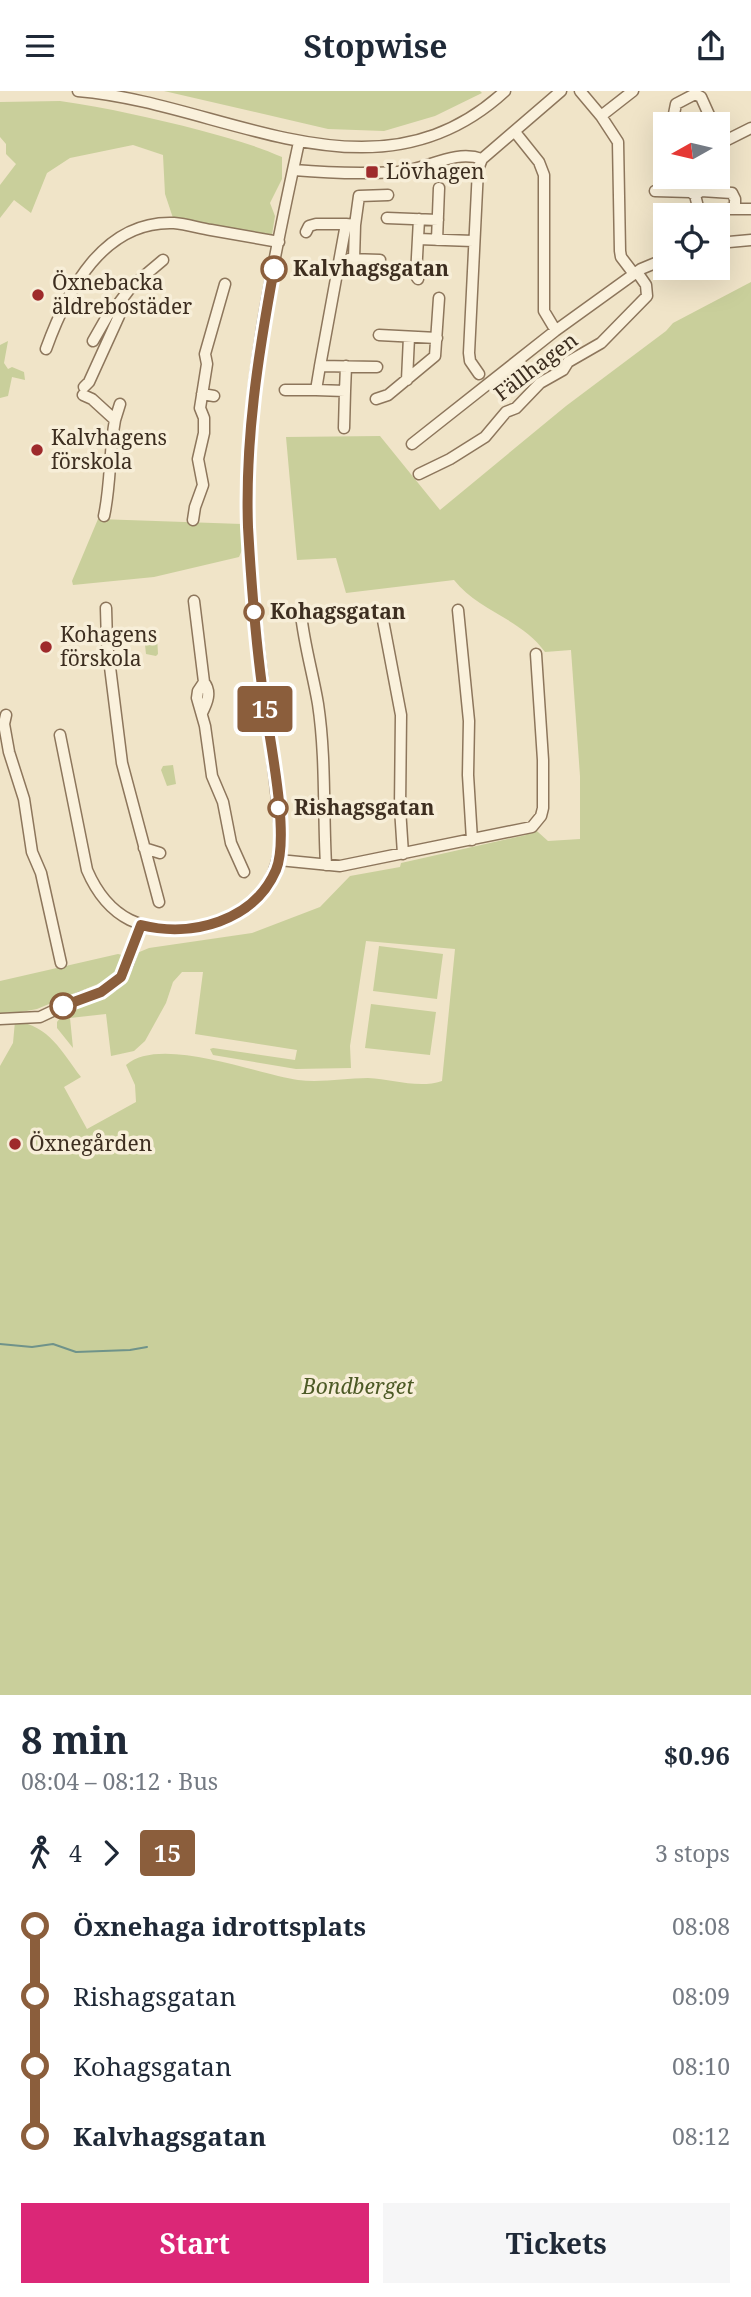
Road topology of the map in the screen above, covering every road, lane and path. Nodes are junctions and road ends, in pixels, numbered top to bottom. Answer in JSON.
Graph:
{"nodes":[{"id":1,"x":79,"y":91,"type":"edge"},
{"id":2,"x":505,"y":91,"type":"edge"},
{"id":3,"x":561,"y":91,"type":"edge"},
{"id":4,"x":580,"y":91,"type":"edge"},
{"id":5,"x":633,"y":91,"type":"edge"},
{"id":6,"x":674,"y":112,"type":"edge"},
{"id":7,"x":708,"y":112,"type":"edge"},
{"id":8,"x":601,"y":115,"type":"junction"},
{"id":9,"x":751,"y":128,"type":"edge"},
{"id":10,"x":515,"y":132,"type":"junction"},
{"id":11,"x":730,"y":138,"type":"edge"},
{"id":12,"x":299,"y":142,"type":"junction"},
{"id":13,"x":482,"y":159,"type":"junction"},
{"id":14,"x":294,"y":170,"type":"junction"},
{"id":15,"x":439,"y":188,"type":"dead end"},
{"id":16,"x":699,"y":189,"type":"edge"},
{"id":17,"x":655,"y":191,"type":"dead end"},
{"id":18,"x":698,"y":193,"type":"junction"},
{"id":19,"x":388,"y":195,"type":"dead end"},
{"id":20,"x":700,"y":203,"type":"edge"},
{"id":21,"x":735,"y":208,"type":"junction"},
{"id":22,"x":730,"y":209,"type":"edge"},
{"id":23,"x":751,"y":209,"type":"edge"},
{"id":24,"x":387,"y":218,"type":"dead end"},
{"id":25,"x":418,"y":219,"type":"junction"},
{"id":26,"x":438,"y":220,"type":"junction"},
{"id":27,"x":350,"y":224,"type":"junction"},
{"id":28,"x":306,"y":232,"type":"dead end"},
{"id":29,"x":418,"y":239,"type":"junction"},
{"id":30,"x":437,"y":240,"type":"junction"},
{"id":31,"x":751,"y":240,"type":"edge"},
{"id":32,"x":473,"y":241,"type":"junction"},
{"id":33,"x":279,"y":242,"type":"junction"},
{"id":34,"x":730,"y":242,"type":"edge"},
{"id":35,"x":340,"y":259,"type":"junction"},
{"id":36,"x":163,"y":260,"type":"dead end"},
{"id":37,"x":354,"y":260,"type":"junction"},
{"id":38,"x":653,"y":265,"type":"edge"},
{"id":39,"x":635,"y":273,"type":"junction"},
{"id":40,"x":225,"y":284,"type":"dead end"},
{"id":41,"x":439,"y":298,"type":"dead end"},
{"id":42,"x":119,"y":303,"type":"junction"},
{"id":43,"x":553,"y":326,"type":"dead end"},
{"id":44,"x":379,"y":335,"type":"dead end"},
{"id":45,"x":409,"y":337,"type":"junction"},
{"id":46,"x":437,"y":338,"type":"junction"},
{"id":47,"x":93,"y":341,"type":"dead end"},
{"id":48,"x":46,"y":349,"type":"dead end"},
{"id":49,"x":320,"y":366,"type":"junction"},
{"id":50,"x":346,"y":366,"type":"junction"},
{"id":51,"x":377,"y":367,"type":"dead end"},
{"id":52,"x":479,"y":375,"type":"dead end"},
{"id":53,"x":407,"y":380,"type":"junction"},
{"id":54,"x":285,"y":390,"type":"dead end"},
{"id":55,"x":316,"y":390,"type":"junction"},
{"id":56,"x":345,"y":391,"type":"junction"},
{"id":57,"x":202,"y":394,"type":"junction"},
{"id":58,"x":214,"y":396,"type":"dead end"},
{"id":59,"x":376,"y":399,"type":"dead end"},
{"id":60,"x":120,"y":404,"type":"dead end"},
{"id":61,"x":115,"y":419,"type":"junction"},
{"id":62,"x":344,"y":428,"type":"dead end"},
{"id":63,"x":412,"y":444,"type":"dead end"},
{"id":64,"x":419,"y":474,"type":"dead end"},
{"id":65,"x":104,"y":516,"type":"dead end"},
{"id":66,"x":193,"y":520,"type":"dead end"},
{"id":67,"x":194,"y":601,"type":"dead end"},
{"id":68,"x":106,"y":608,"type":"dead end"},
{"id":69,"x":458,"y":610,"type":"dead end"},
{"id":70,"x":301,"y":614,"type":"dead end"},
{"id":71,"x":382,"y":615,"type":"dead end"},
{"id":72,"x":536,"y":654,"type":"dead end"},
{"id":73,"x":5,"y":715,"type":"dead end"},
{"id":74,"x":60,"y":735,"type":"dead end"},
{"id":75,"x":472,"y":840,"type":"junction"},
{"id":76,"x":144,"y":848,"type":"junction"},
{"id":77,"x":160,"y":853,"type":"dead end"},
{"id":78,"x":403,"y":854,"type":"junction"},
{"id":79,"x":279,"y":860,"type":"junction"},
{"id":80,"x":326,"y":865,"type":"junction"},
{"id":81,"x":244,"y":872,"type":"dead end"},
{"id":82,"x":159,"y":902,"type":"dead end"},
{"id":83,"x":141,"y":925,"type":"junction"},
{"id":84,"x":61,"y":963,"type":"dead end"},
{"id":85,"x":0,"y":1019,"type":"edge"}],
"edges":[{"from":1,"to":12,"type":"street"},
{"from":2,"to":12,"type":"street"},
{"from":3,"to":10,"type":"street"},
{"from":4,"to":8,"type":"street"},
{"from":5,"to":8,"type":"street"},
{"from":6,"to":7,"type":"street"},
{"from":8,"to":39,"type":"street"},
{"from":9,"to":11,"type":"street"},
{"from":10,"to":13,"type":"street"},
{"from":10,"to":43,"type":"street"},
{"from":12,"to":14,"type":"street"},
{"from":13,"to":14,"type":"street"},
{"from":13,"to":32,"type":"street"},
{"from":14,"to":33,"type":"street"},
{"from":15,"to":26,"type":"street"},
{"from":16,"to":18,"type":"street"},
{"from":17,"to":18,"type":"street"},
{"from":18,"to":20,"type":"street"},
{"from":18,"to":21,"type":"street"},
{"from":19,"to":27,"type":"street"},
{"from":21,"to":22,"type":"street"},
{"from":21,"to":23,"type":"street"},
{"from":24,"to":25,"type":"street"},
{"from":25,"to":26,"type":"street"},
{"from":25,"to":29,"type":"street"},
{"from":26,"to":30,"type":"street"},
{"from":27,"to":28,"type":"street"},
{"from":27,"to":35,"type":"street"},
{"from":27,"to":37,"type":"street"},
{"from":29,"to":30,"type":"street"},
{"from":29,"to":37,"type":"street"},
{"from":30,"to":32,"type":"street"},
{"from":31,"to":34,"type":"street"},
{"from":32,"to":52,"type":"street"},
{"from":33,"to":48,"type":"street"},
{"from":33,"to":79,"type":"street"},
{"from":35,"to":37,"type":"street"},
{"from":35,"to":49,"type":"street"},
{"from":36,"to":42,"type":"street"},
{"from":38,"to":39,"type":"street","name":"Fällhagen"},
{"from":39,"to":63,"type":"street","name":"Fällhagen"},
{"from":39,"to":64,"type":"street","name":"Fällhagen"},
{"from":40,"to":57,"type":"street"},
{"from":41,"to":46,"type":"street"},
{"from":42,"to":47,"type":"street"},
{"from":42,"to":61,"type":"street"},
{"from":44,"to":45,"type":"street"},
{"from":45,"to":46,"type":"street"},
{"from":45,"to":53,"type":"street"},
{"from":46,"to":53,"type":"street"},
{"from":49,"to":50,"type":"street"},
{"from":49,"to":55,"type":"street"},
{"from":50,"to":51,"type":"street"},
{"from":50,"to":56,"type":"street"},
{"from":53,"to":59,"type":"street"},
{"from":54,"to":55,"type":"street"},
{"from":55,"to":56,"type":"street"},
{"from":56,"to":62,"type":"street"},
{"from":57,"to":58,"type":"street"},
{"from":57,"to":66,"type":"street"},
{"from":60,"to":61,"type":"street"},
{"from":61,"to":65,"type":"street"},
{"from":67,"to":81,"type":"street"},
{"from":68,"to":76,"type":"street"},
{"from":69,"to":75,"type":"street"},
{"from":70,"to":80,"type":"street"},
{"from":71,"to":78,"type":"street"},
{"from":72,"to":75,"type":"street"},
{"from":73,"to":84,"type":"street"},
{"from":74,"to":83,"type":"street"},
{"from":75,"to":78,"type":"street"},
{"from":76,"to":77,"type":"street"},
{"from":76,"to":82,"type":"street"},
{"from":78,"to":80,"type":"street"},
{"from":79,"to":80,"type":"street"},
{"from":79,"to":83,"type":"street"},
{"from":83,"to":85,"type":"street"}]}
